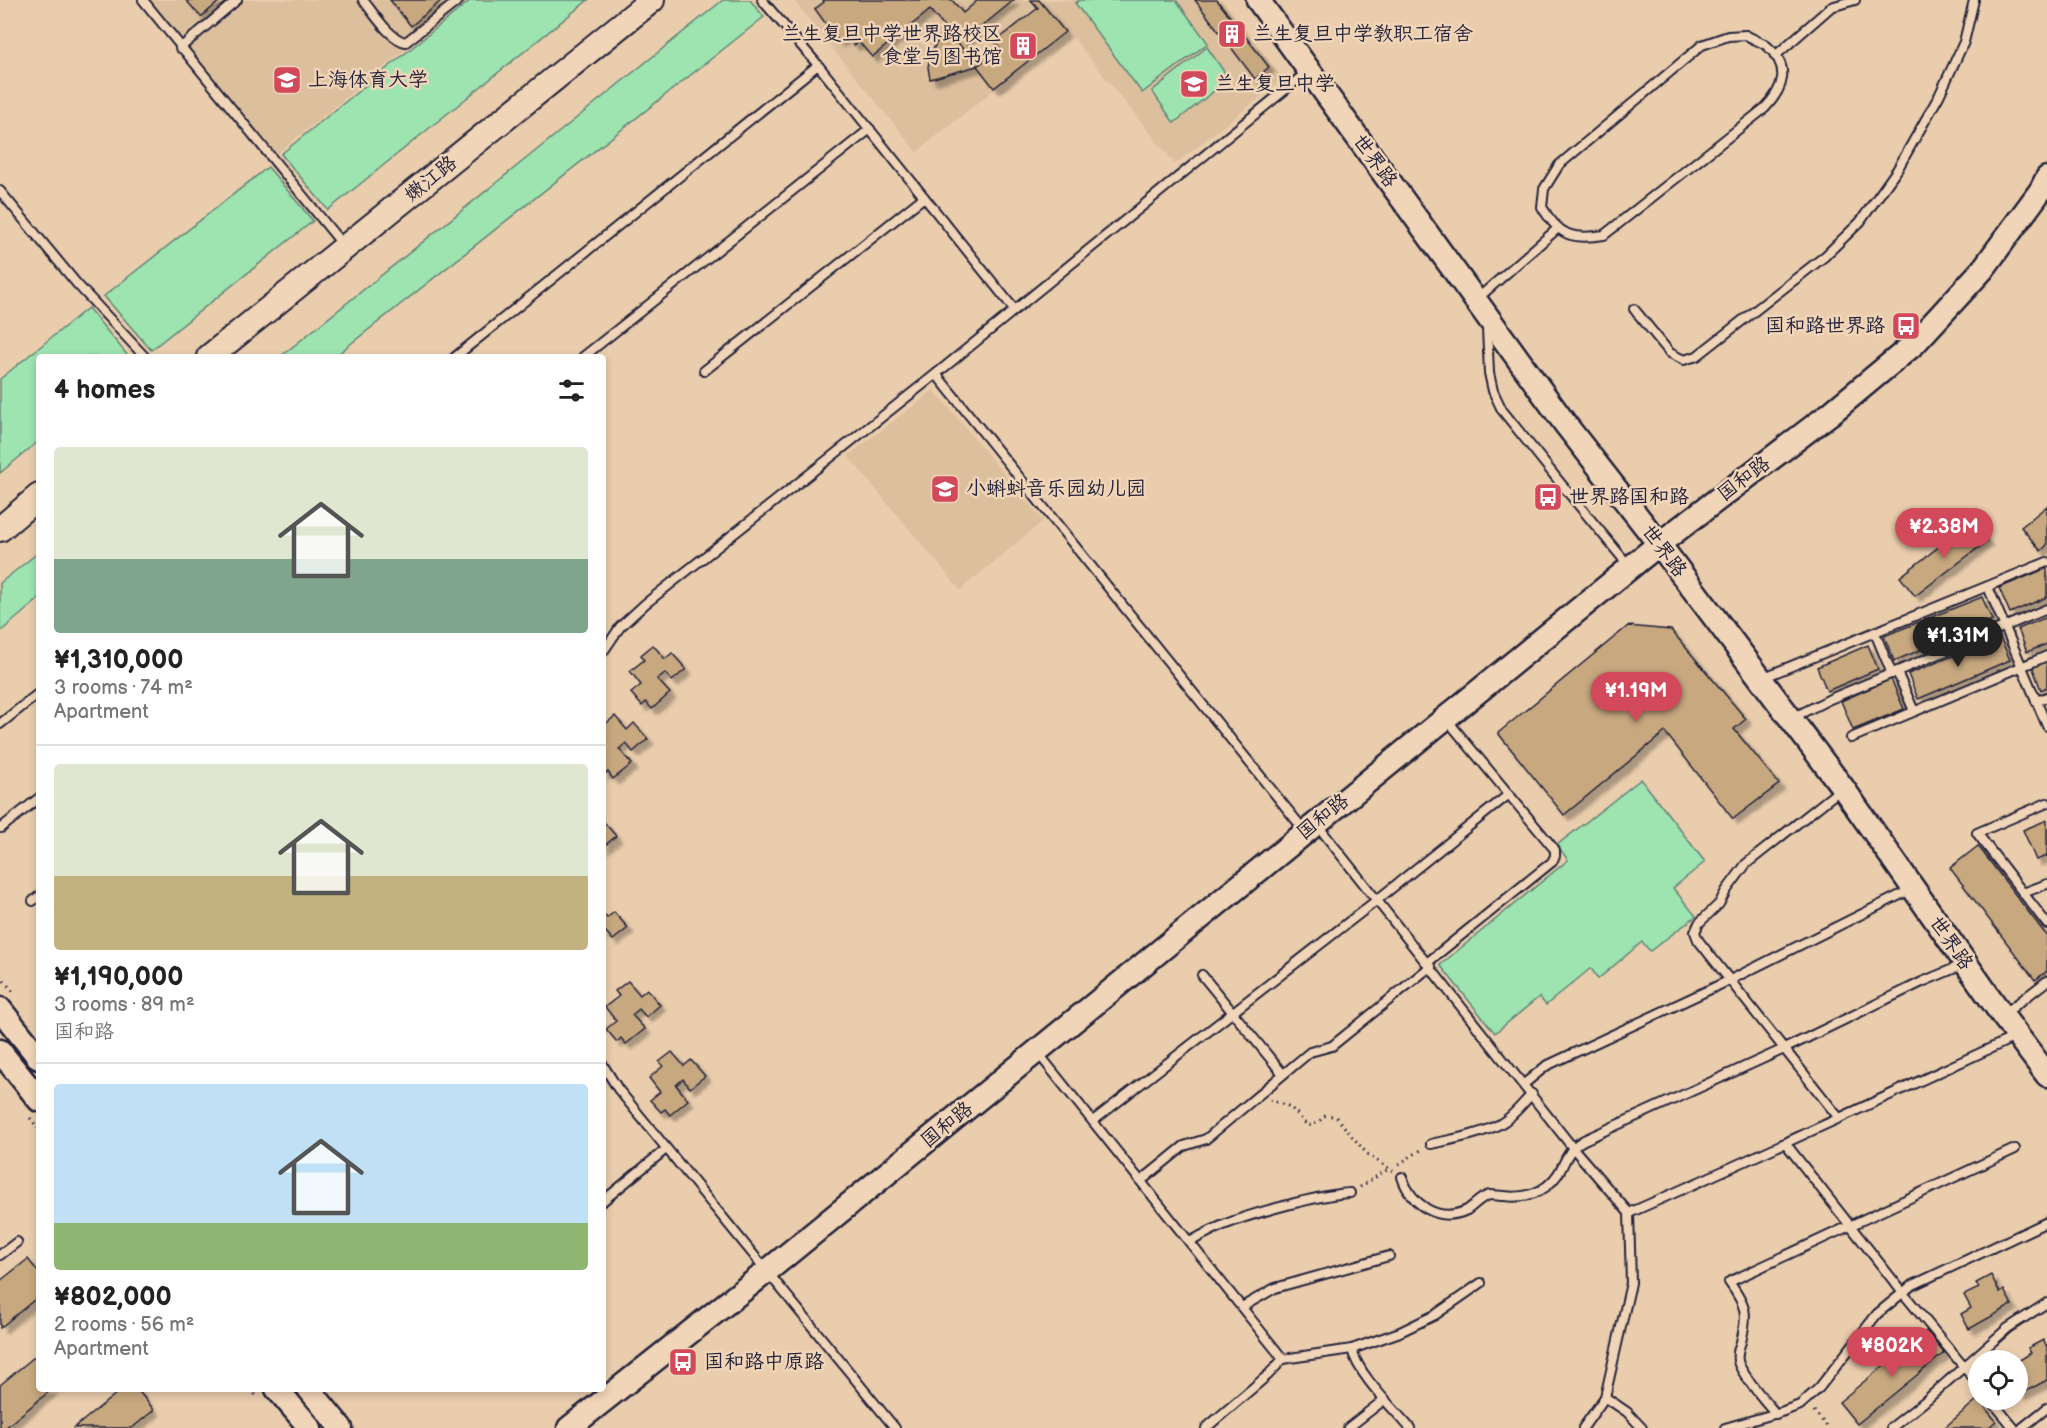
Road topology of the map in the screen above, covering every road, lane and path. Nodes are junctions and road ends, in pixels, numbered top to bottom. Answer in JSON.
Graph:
{"nodes":[{"id":1,"x":143,"y":0,"type":"edge"},
{"id":2,"x":237,"y":0,"type":"edge"},
{"id":3,"x":363,"y":0,"type":"edge"},
{"id":4,"x":459,"y":0,"type":"edge"},
{"id":5,"x":652,"y":0,"type":"edge"},
{"id":6,"x":762,"y":0,"type":"edge"},
{"id":7,"x":1258,"y":0,"type":"edge"},
{"id":8,"x":1855,"y":0,"type":"edge"},
{"id":9,"x":1974,"y":0,"type":"edge"},
{"id":10,"x":180,"y":48,"type":"junction"},
{"id":11,"x":1775,"y":56,"type":"junction"},
{"id":12,"x":818,"y":64,"type":"junction"},
{"id":13,"x":1309,"y":70,"type":"junction"},
{"id":14,"x":870,"y":129,"type":"junction"},
{"id":15,"x":2047,"y":178,"type":"edge"},
{"id":16,"x":0,"y":191,"type":"edge"},
{"id":17,"x":924,"y":197,"type":"junction"},
{"id":18,"x":1557,"y":229,"type":"junction"},
{"id":19,"x":346,"y":248,"type":"junction"},
{"id":20,"x":1014,"y":309,"type":"junction"},
{"id":21,"x":1481,"y":309,"type":"junction"},
{"id":22,"x":1634,"y":309,"type":"dead end"},
{"id":23,"x":142,"y":354,"type":"edge"},
{"id":24,"x":213,"y":354,"type":"edge"},
{"id":25,"x":459,"y":354,"type":"edge"},
{"id":26,"x":587,"y":354,"type":"edge"},
{"id":27,"x":704,"y":371,"type":"dead end"},
{"id":28,"x":936,"y":374,"type":"junction"},
{"id":29,"x":36,"y":499,"type":"edge"},
{"id":30,"x":0,"y":529,"type":"edge"},
{"id":31,"x":1659,"y":544,"type":"junction"},
{"id":32,"x":2047,"y":562,"type":"edge"},
{"id":33,"x":1630,"y":567,"type":"junction"},
{"id":34,"x":1988,"y":587,"type":"junction"},
{"id":35,"x":2047,"y":609,"type":"edge"},
{"id":36,"x":2004,"y":628,"type":"junction"},
{"id":37,"x":1875,"y":633,"type":"junction"},
{"id":38,"x":606,"y":648,"type":"edge"},
{"id":39,"x":2047,"y":656,"type":"edge"},
{"id":40,"x":2022,"y":666,"type":"junction"},
{"id":41,"x":1895,"y":673,"type":"junction"},
{"id":42,"x":1760,"y":679,"type":"junction"},
{"id":43,"x":36,"y":695,"type":"edge"},
{"id":44,"x":2047,"y":697,"type":"edge"},
{"id":45,"x":2036,"y":701,"type":"junction"},
{"id":46,"x":1914,"y":711,"type":"junction"},
{"id":47,"x":1445,"y":717,"type":"junction"},
{"id":48,"x":1791,"y":719,"type":"junction"},
{"id":49,"x":0,"y":724,"type":"edge"},
{"id":50,"x":2047,"y":726,"type":"edge"},
{"id":51,"x":1851,"y":738,"type":"dead end"},
{"id":52,"x":1843,"y":788,"type":"junction"},
{"id":53,"x":1508,"y":795,"type":"junction"},
{"id":54,"x":36,"y":800,"type":"edge"},
{"id":55,"x":2047,"y":803,"type":"edge"},
{"id":56,"x":1310,"y":827,"type":"junction"},
{"id":57,"x":1,"y":828,"type":"edge"},
{"id":58,"x":2047,"y":884,"type":"edge"},
{"id":59,"x":1913,"y":889,"type":"junction"},
{"id":60,"x":2024,"y":893,"type":"junction"},
{"id":61,"x":1377,"y":900,"type":"junction"},
{"id":62,"x":2047,"y":924,"type":"edge"},
{"id":63,"x":1429,"y":964,"type":"junction"},
{"id":64,"x":1966,"y":964,"type":"junction"},
{"id":65,"x":1202,"y":975,"type":"dead end"},
{"id":66,"x":1730,"y":980,"type":"junction"},
{"id":67,"x":2047,"y":981,"type":"edge"},
{"id":68,"x":0,"y":1009,"type":"edge"},
{"id":69,"x":1233,"y":1012,"type":"junction"},
{"id":70,"x":2002,"y":1015,"type":"junction"},
{"id":71,"x":2018,"y":1036,"type":"junction"},
{"id":72,"x":1784,"y":1049,"type":"junction"},
{"id":73,"x":0,"y":1051,"type":"edge"},
{"id":74,"x":1037,"y":1051,"type":"junction"},
{"id":75,"x":36,"y":1054,"type":"edge"},
{"id":76,"x":606,"y":1070,"type":"edge"},
{"id":77,"x":1283,"y":1074,"type":"junction"},
{"id":78,"x":2047,"y":1075,"type":"edge"},
{"id":79,"x":1524,"y":1084,"type":"junction"},
{"id":80,"x":1532,"y":1094,"type":"junction"},
{"id":81,"x":1258,"y":1095,"type":"junction"},
{"id":82,"x":36,"y":1096,"type":"edge"},
{"id":83,"x":1839,"y":1118,"type":"junction"},
{"id":84,"x":1093,"y":1121,"type":"junction"},
{"id":85,"x":1431,"y":1144,"type":"dead end"},
{"id":86,"x":1786,"y":1144,"type":"junction"},
{"id":87,"x":1573,"y":1148,"type":"junction"},
{"id":88,"x":666,"y":1149,"type":"junction"},
{"id":89,"x":2015,"y":1149,"type":"dead end"},
{"id":90,"x":1402,"y":1177,"type":"joint"},
{"id":91,"x":1141,"y":1181,"type":"junction"},
{"id":92,"x":1350,"y":1192,"type":"dead end"},
{"id":93,"x":606,"y":1199,"type":"edge"},
{"id":94,"x":1629,"y":1214,"type":"junction"},
{"id":95,"x":2047,"y":1222,"type":"edge"},
{"id":96,"x":1849,"y":1226,"type":"junction"},
{"id":97,"x":17,"y":1242,"type":"dead end"},
{"id":98,"x":1190,"y":1242,"type":"junction"},
{"id":99,"x":0,"y":1255,"type":"edge"},
{"id":100,"x":1389,"y":1256,"type":"dead end"},
{"id":101,"x":766,"y":1272,"type":"junction"},
{"id":102,"x":1481,"y":1283,"type":"dead end"},
{"id":103,"x":1903,"y":1293,"type":"junction"},
{"id":104,"x":2047,"y":1303,"type":"edge"},
{"id":105,"x":1242,"y":1307,"type":"junction"},
{"id":106,"x":1352,"y":1349,"type":"junction"},
{"id":107,"x":1283,"y":1359,"type":"junction"},
{"id":108,"x":1965,"y":1366,"type":"junction"},
{"id":109,"x":1968,"y":1370,"type":"edge"},
{"id":110,"x":280,"y":1392,"type":"edge"},
{"id":111,"x":311,"y":1392,"type":"edge"},
{"id":112,"x":1605,"y":1397,"type":"junction"},
{"id":113,"x":1385,"y":1399,"type":"junction"},
{"id":114,"x":1805,"y":1401,"type":"junction"},
{"id":115,"x":2047,"y":1408,"type":"edge"},
{"id":116,"x":1999,"y":1410,"type":"edge"},
{"id":117,"x":1776,"y":1414,"type":"junction"},
{"id":118,"x":310,"y":1428,"type":"edge"},
{"id":119,"x":341,"y":1428,"type":"edge"},
{"id":120,"x":568,"y":1428,"type":"edge"},
{"id":121,"x":896,"y":1428,"type":"edge"},
{"id":122,"x":1206,"y":1428,"type":"edge"},
{"id":123,"x":1348,"y":1428,"type":"edge"},
{"id":124,"x":1410,"y":1428,"type":"edge"},
{"id":125,"x":1583,"y":1428,"type":"edge"},
{"id":126,"x":1642,"y":1428,"type":"edge"},
{"id":127,"x":1725,"y":1428,"type":"edge"},
{"id":128,"x":1828,"y":1428,"type":"edge"},
{"id":129,"x":1891,"y":1428,"type":"edge"},
{"id":130,"x":2014,"y":1428,"type":"edge"},
{"id":131,"x":2022,"y":1428,"type":"edge"}],
"edges":[{"from":1,"to":10,"type":"lane"},
{"from":2,"to":10,"type":"lane"},
{"from":3,"to":4,"type":"lane"},
{"from":5,"to":19,"type":"main road","name":"嫩江路"},
{"from":6,"to":12,"type":"lane"},
{"from":7,"to":13,"type":"street","name":"世界路"},
{"from":8,"to":11,"type":"lane"},
{"from":9,"to":22,"type":"lane"},
{"from":10,"to":19,"type":"lane"},
{"from":11,"to":18,"type":"lane"},
{"from":11,"to":18,"type":"lane"},
{"from":12,"to":14,"type":"lane"},
{"from":12,"to":25,"type":"lane"},
{"from":13,"to":20,"type":"lane"},
{"from":13,"to":21,"type":"street","name":"世界路"},
{"from":14,"to":17,"type":"lane"},
{"from":14,"to":26,"type":"lane"},
{"from":15,"to":31,"type":"street","name":"国和路"},
{"from":16,"to":23,"type":"lane"},
{"from":17,"to":20,"type":"lane"},
{"from":17,"to":27,"type":"lane"},
{"from":18,"to":21,"type":"lane"},
{"from":19,"to":24,"type":"main road","name":"嫩江路"},
{"from":20,"to":28,"type":"lane"},
{"from":21,"to":31,"type":"street","name":"世界路"},
{"from":21,"to":33,"type":"lane"},
{"from":28,"to":38,"type":"lane"},
{"from":28,"to":56,"type":"lane"},
{"from":29,"to":30,"type":"main road"},
{"from":31,"to":33,"type":"street","name":"国和路"},
{"from":31,"to":42,"type":"street","name":"世界路"},
{"from":32,"to":34,"type":"lane"},
{"from":33,"to":47,"type":"street","name":"国和路"},
{"from":34,"to":36,"type":"lane"},
{"from":34,"to":37,"type":"lane"},
{"from":35,"to":36,"type":"lane"},
{"from":36,"to":40,"type":"lane"},
{"from":36,"to":41,"type":"lane"},
{"from":37,"to":41,"type":"lane"},
{"from":37,"to":42,"type":"lane"},
{"from":39,"to":40,"type":"lane"},
{"from":40,"to":45,"type":"lane"},
{"from":40,"to":46,"type":"lane"},
{"from":41,"to":46,"type":"lane"},
{"from":41,"to":48,"type":"lane"},
{"from":42,"to":48,"type":"street","name":"世界路"},
{"from":43,"to":49,"type":"lane"},
{"from":44,"to":45,"type":"lane"},
{"from":45,"to":50,"type":"lane"},
{"from":46,"to":51,"type":"lane"},
{"from":47,"to":53,"type":"lane"},
{"from":47,"to":56,"type":"street","name":"国和路"},
{"from":48,"to":52,"type":"street","name":"世界路"},
{"from":52,"to":59,"type":"street","name":"世界路"},
{"from":52,"to":66,"type":"lane"},
{"from":53,"to":61,"type":"lane"},
{"from":53,"to":63,"type":"lane"},
{"from":54,"to":57,"type":"lane"},
{"from":55,"to":60,"type":"lane"},
{"from":56,"to":61,"type":"lane"},
{"from":56,"to":74,"type":"street","name":"国和路"},
{"from":58,"to":60,"type":"lane"},
{"from":59,"to":64,"type":"street","name":"世界路"},
{"from":59,"to":66,"type":"lane"},
{"from":60,"to":62,"type":"lane"},
{"from":61,"to":63,"type":"lane"},
{"from":61,"to":69,"type":"lane"},
{"from":63,"to":77,"type":"lane"},
{"from":63,"to":79,"type":"lane"},
{"from":64,"to":70,"type":"street","name":"世界路"},
{"from":64,"to":72,"type":"lane"},
{"from":65,"to":69,"type":"lane"},
{"from":66,"to":72,"type":"lane"},
{"from":66,"to":79,"type":"lane"},
{"from":67,"to":70,"type":"lane"},
{"from":68,"to":75,"type":"street"},
{"from":69,"to":77,"type":"lane"},
{"from":69,"to":84,"type":"lane"},
{"from":70,"to":71,"type":"street","name":"世界路"},
{"from":71,"to":78,"type":"street","name":"世界路"},
{"from":71,"to":83,"type":"lane"},
{"from":72,"to":83,"type":"lane"},
{"from":72,"to":87,"type":"lane"},
{"from":73,"to":82,"type":"street"},
{"from":74,"to":84,"type":"lane"},
{"from":74,"to":101,"type":"street","name":"国和路"},
{"from":76,"to":88,"type":"lane"},
{"from":77,"to":81,"type":"lane"},
{"from":79,"to":80,"type":"lane"},
{"from":80,"to":85,"type":"lane"},
{"from":80,"to":87,"type":"lane"},
{"from":81,"to":90,"type":"path"},
{"from":81,"to":91,"type":"lane"},
{"from":83,"to":86,"type":"lane"},
{"from":84,"to":91,"type":"lane"},
{"from":86,"to":94,"type":"lane"},
{"from":86,"to":96,"type":"lane"},
{"from":87,"to":90,"type":"lane"},
{"from":87,"to":94,"type":"lane"},
{"from":88,"to":93,"type":"lane"},
{"from":88,"to":101,"type":"lane"},
{"from":89,"to":96,"type":"lane"},
{"from":91,"to":98,"type":"lane"},
{"from":92,"to":98,"type":"lane"},
{"from":94,"to":112,"type":"lane"},
{"from":95,"to":103,"type":"lane"},
{"from":96,"to":103,"type":"lane"},
{"from":96,"to":117,"type":"lane"},
{"from":97,"to":99,"type":"lane"},
{"from":98,"to":105,"type":"lane"},
{"from":100,"to":105,"type":"lane"},
{"from":101,"to":120,"type":"street","name":"国和路"},
{"from":101,"to":121,"type":"lane"},
{"from":102,"to":106,"type":"lane"},
{"from":103,"to":108,"type":"lane"},
{"from":103,"to":114,"type":"lane"},
{"from":104,"to":108,"type":"lane"},
{"from":105,"to":107,"type":"lane"},
{"from":106,"to":107,"type":"lane"},
{"from":106,"to":113,"type":"lane"},
{"from":107,"to":122,"type":"lane"},
{"from":108,"to":109,"type":"lane"},
{"from":108,"to":129,"type":"lane"},
{"from":110,"to":118,"type":"street"},
{"from":111,"to":119,"type":"street"},
{"from":112,"to":125,"type":"lane"},
{"from":112,"to":126,"type":"lane"},
{"from":113,"to":123,"type":"lane"},
{"from":113,"to":124,"type":"lane"},
{"from":114,"to":117,"type":"lane"},
{"from":114,"to":128,"type":"path"},
{"from":115,"to":131,"type":"lane"},
{"from":116,"to":130,"type":"lane"},
{"from":117,"to":127,"type":"lane"}]}
